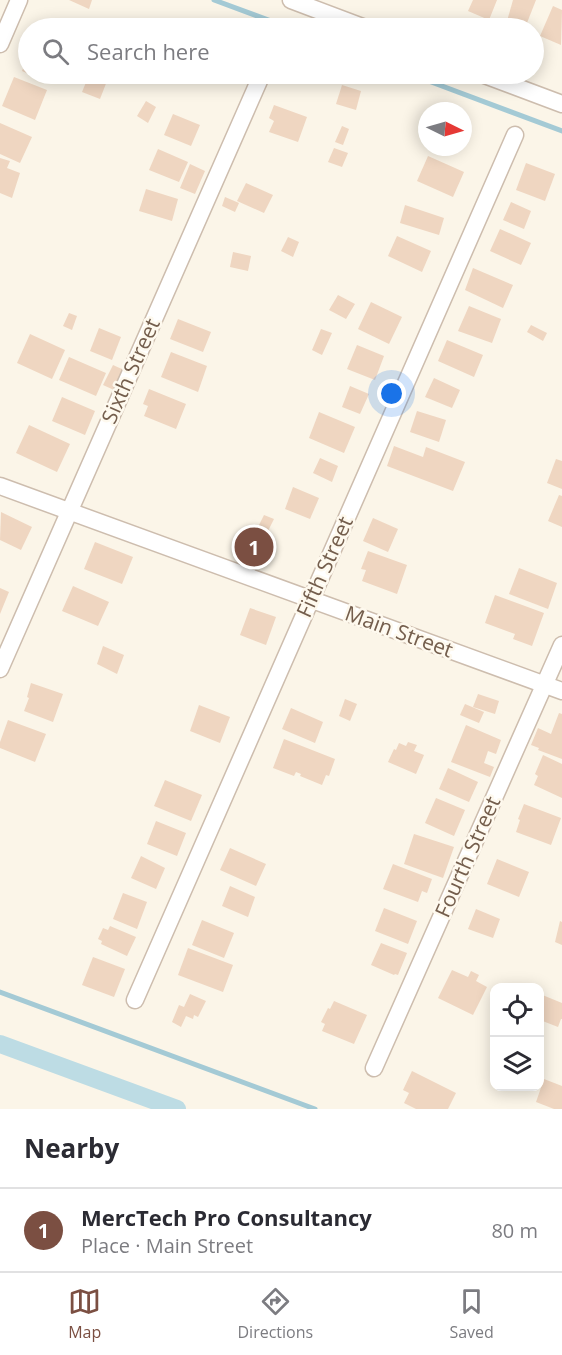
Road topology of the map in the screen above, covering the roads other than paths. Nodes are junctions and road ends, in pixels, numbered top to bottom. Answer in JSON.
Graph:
{"nodes":[{"id":1,"x":19,"y":0,"type":"edge"},
{"id":2,"x":291,"y":0,"type":"edge"},
{"id":3,"x":339,"y":18,"type":"edge"},
{"id":4,"x":0,"y":44,"type":"edge"},
{"id":5,"x":258,"y":84,"type":"edge"},
{"id":6,"x":509,"y":84,"type":"edge"},
{"id":7,"x":562,"y":104,"type":"edge"},
{"id":8,"x":515,"y":135,"type":"dead end"},
{"id":9,"x":0,"y":486,"type":"edge"},
{"id":10,"x":69,"y":512,"type":"junction"},
{"id":11,"x":311,"y":600,"type":"junction"},
{"id":12,"x":562,"y":645,"type":"edge"},
{"id":13,"x":0,"y":669,"type":"edge"},
{"id":14,"x":544,"y":685,"type":"junction"},
{"id":15,"x":562,"y":691,"type":"edge"},
{"id":16,"x":135,"y":1000,"type":"dead end"},
{"id":17,"x":374,"y":1068,"type":"dead end"}],
"edges":[{"from":1,"to":4,"type":"street"},
{"from":2,"to":3,"type":"street"},
{"from":5,"to":10,"type":"street","name":"Sixth Street"},
{"from":6,"to":7,"type":"street"},
{"from":8,"to":11,"type":"street","name":"Fifth Street"},
{"from":9,"to":10,"type":"street","name":"Main Street"},
{"from":10,"to":11,"type":"street","name":"Main Street"},
{"from":10,"to":13,"type":"street","name":"Sixth Street"},
{"from":11,"to":14,"type":"street","name":"Main Street"},
{"from":11,"to":16,"type":"street","name":"Fifth Street"},
{"from":12,"to":14,"type":"street","name":"Fourth Street"},
{"from":14,"to":15,"type":"street","name":"Main Street"},
{"from":14,"to":17,"type":"street","name":"Fourth Street"}]}
